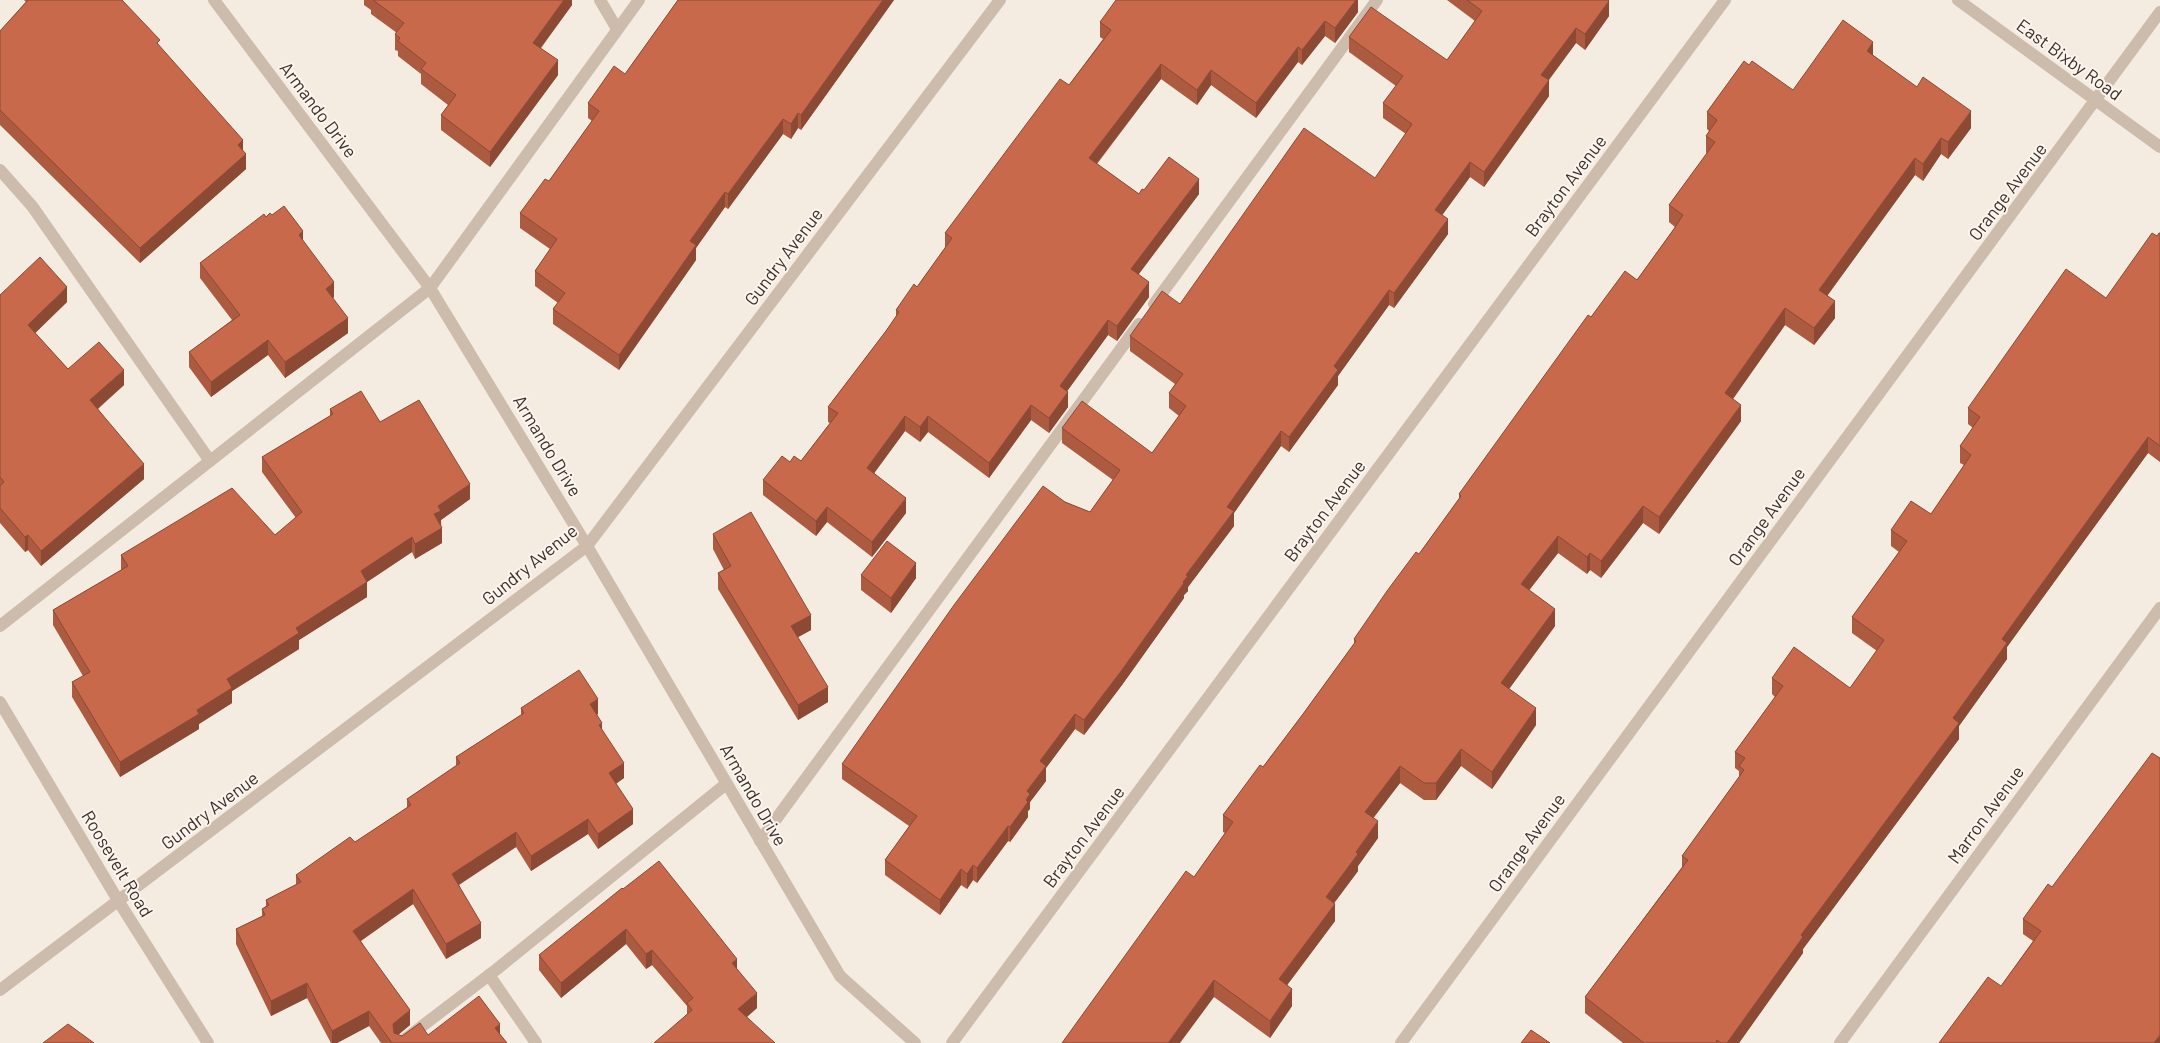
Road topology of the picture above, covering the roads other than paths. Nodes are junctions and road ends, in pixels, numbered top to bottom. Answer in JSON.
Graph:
{"nodes":[{"id":1,"x":214,"y":0,"type":"edge"},
{"id":2,"x":600,"y":0,"type":"edge"},
{"id":3,"x":639,"y":0,"type":"edge"},
{"id":4,"x":1000,"y":0,"type":"edge"},
{"id":5,"x":1377,"y":0,"type":"edge"},
{"id":6,"x":1725,"y":0,"type":"edge"},
{"id":7,"x":1958,"y":0,"type":"edge"},
{"id":8,"x":2160,"y":12,"type":"edge"},
{"id":9,"x":617,"y":30,"type":"junction"},
{"id":10,"x":2097,"y":101,"type":"junction"},
{"id":11,"x":2160,"y":147,"type":"edge"},
{"id":12,"x":0,"y":170,"type":"edge"},
{"id":13,"x":430,"y":288,"type":"junction"},
{"id":14,"x":210,"y":461,"type":"junction"},
{"id":15,"x":587,"y":546,"type":"junction"},
{"id":16,"x":2160,"y":608,"type":"edge"},
{"id":17,"x":0,"y":626,"type":"edge"},
{"id":18,"x":0,"y":702,"type":"edge"},
{"id":19,"x":726,"y":784,"type":"junction"},
{"id":20,"x":760,"y":841,"type":"junction"},
{"id":21,"x":119,"y":902,"type":"junction"},
{"id":22,"x":489,"y":975,"type":"junction"},
{"id":23,"x":0,"y":990,"type":"edge"},
{"id":24,"x":208,"y":1043,"type":"edge"},
{"id":25,"x":400,"y":1043,"type":"edge"},
{"id":26,"x":536,"y":1043,"type":"edge"},
{"id":27,"x":915,"y":1043,"type":"edge"},
{"id":28,"x":952,"y":1043,"type":"edge"},
{"id":29,"x":1401,"y":1043,"type":"edge"},
{"id":30,"x":1840,"y":1043,"type":"edge"}],
"edges":[{"from":1,"to":13,"type":"street","name":"Armando Drive"},
{"from":2,"to":9,"type":"street"},
{"from":3,"to":9,"type":"street"},
{"from":4,"to":15,"type":"street","name":"Gundry Avenue"},
{"from":5,"to":20,"type":"street"},
{"from":6,"to":28,"type":"street","name":"Brayton Avenue"},
{"from":7,"to":10,"type":"street","name":"East Bixby Road"},
{"from":8,"to":10,"type":"street","name":"Orange Avenue"},
{"from":9,"to":13,"type":"street"},
{"from":10,"to":11,"type":"street","name":"East Bixby Road"},
{"from":10,"to":29,"type":"street","name":"Orange Avenue"},
{"from":12,"to":14,"type":"street"},
{"from":13,"to":14,"type":"street"},
{"from":13,"to":15,"type":"street","name":"Armando Drive"},
{"from":14,"to":17,"type":"street"},
{"from":15,"to":19,"type":"street","name":"Armando Drive"},
{"from":15,"to":21,"type":"street","name":"Gundry Avenue"},
{"from":16,"to":30,"type":"street","name":"Marron Avenue"},
{"from":18,"to":21,"type":"street","name":"Roosevelt Road"},
{"from":19,"to":20,"type":"street","name":"Armando Drive"},
{"from":19,"to":22,"type":"street"},
{"from":20,"to":27,"type":"street","name":"Armando Drive"},
{"from":21,"to":23,"type":"street","name":"Gundry Avenue"},
{"from":21,"to":24,"type":"street","name":"Roosevelt Road"},
{"from":22,"to":25,"type":"street"},
{"from":22,"to":26,"type":"street"}]}
